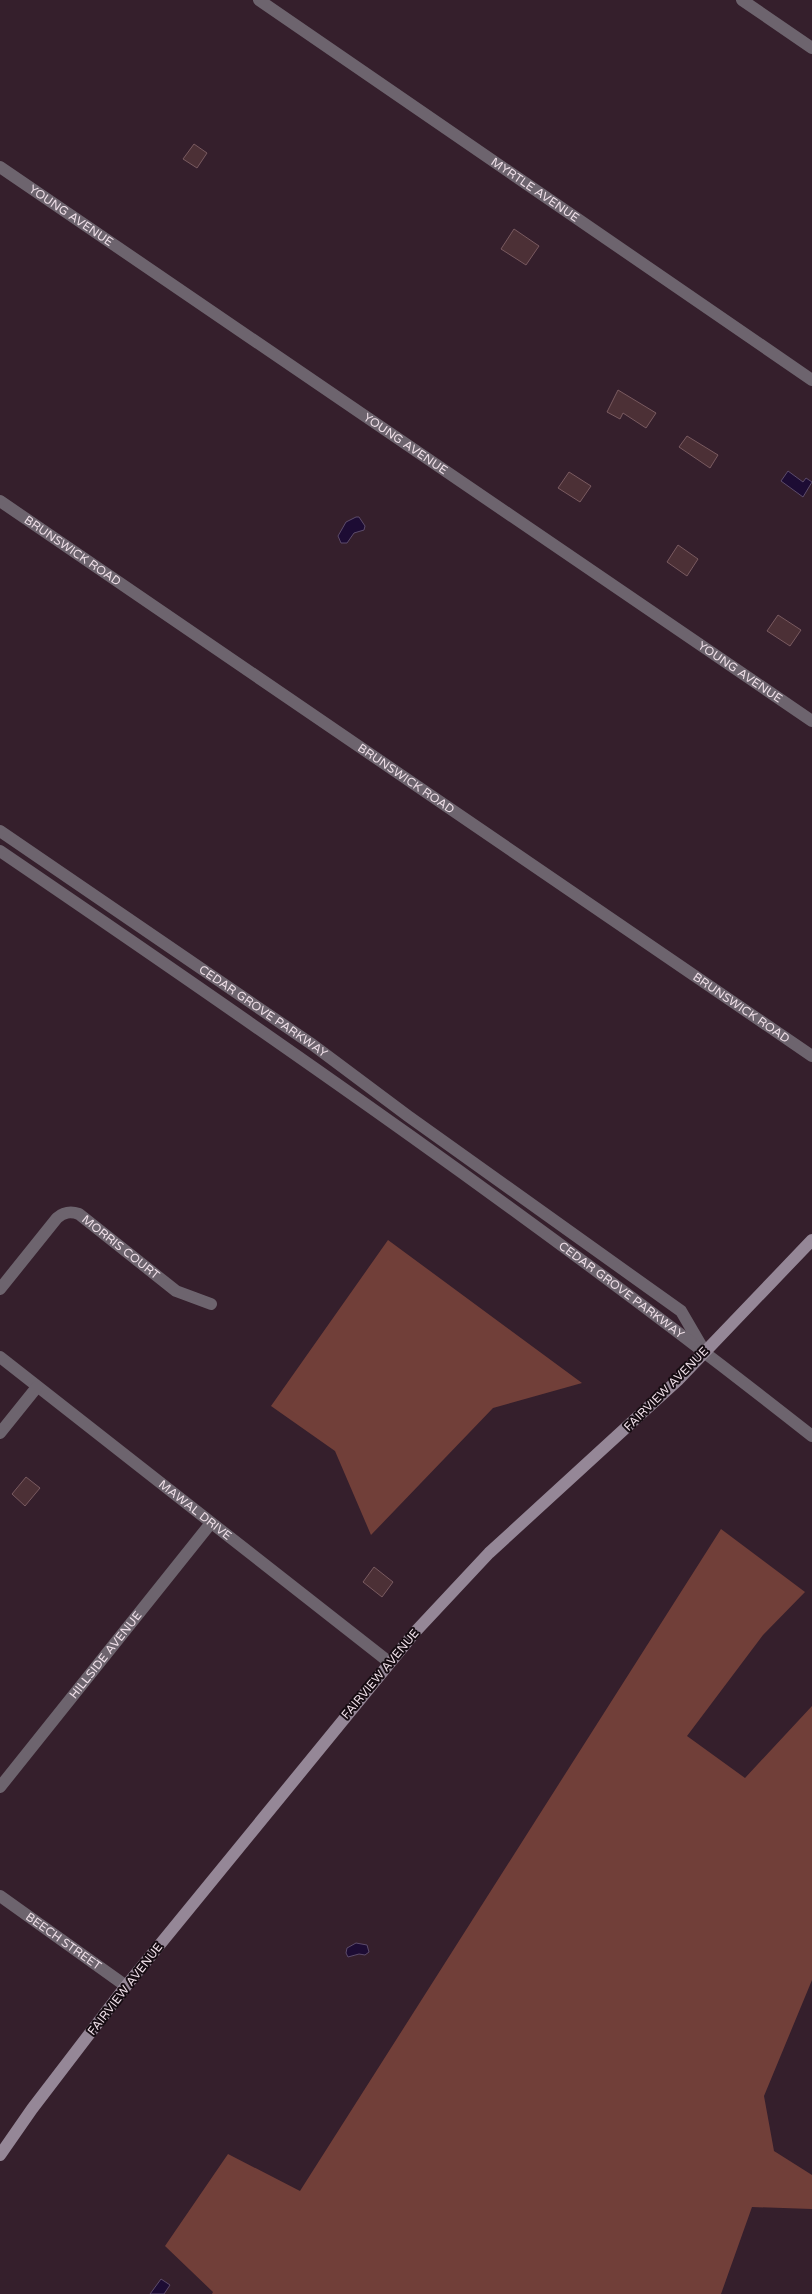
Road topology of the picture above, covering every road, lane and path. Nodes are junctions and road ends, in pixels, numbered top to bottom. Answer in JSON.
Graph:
{"nodes":[{"id":1,"x":259,"y":0,"type":"edge"},
{"id":2,"x":742,"y":0,"type":"edge"},
{"id":3,"x":812,"y":48,"type":"edge"},
{"id":4,"x":0,"y":167,"type":"edge"},
{"id":5,"x":812,"y":380,"type":"edge"},
{"id":6,"x":0,"y":501,"type":"edge"},
{"id":7,"x":812,"y":721,"type":"edge"},
{"id":8,"x":0,"y":831,"type":"edge"},
{"id":9,"x":0,"y":851,"type":"edge"},
{"id":10,"x":172,"y":949,"type":"junction"},
{"id":11,"x":163,"y":962,"type":"junction"},
{"id":12,"x":812,"y":1056,"type":"edge"},
{"id":13,"x":353,"y":1074,"type":"junction"},
{"id":14,"x":344,"y":1088,"type":"junction"},
{"id":15,"x":526,"y":1201,"type":"junction"},
{"id":16,"x":517,"y":1214,"type":"junction"},
{"id":17,"x":812,"y":1240,"type":"edge"},
{"id":18,"x":0,"y":1289,"type":"edge"},
{"id":19,"x":211,"y":1304,"type":"dead end"},
{"id":20,"x":704,"y":1351,"type":"junction"},
{"id":21,"x":0,"y":1357,"type":"edge"},
{"id":22,"x":37,"y":1387,"type":"junction"},
{"id":23,"x":0,"y":1433,"type":"edge"},
{"id":24,"x":812,"y":1436,"type":"edge"},
{"id":25,"x":212,"y":1523,"type":"junction"},
{"id":26,"x":389,"y":1662,"type":"junction"},
{"id":27,"x":0,"y":1787,"type":"edge"},
{"id":28,"x":0,"y":1896,"type":"edge"},
{"id":29,"x":126,"y":1986,"type":"junction"},
{"id":30,"x":0,"y":2155,"type":"edge"}],
"edges":[{"from":1,"to":5,"type":"street","name":"MYRTLE AVENUE"},
{"from":2,"to":3,"type":"street"},
{"from":4,"to":7,"type":"street","name":"YOUNG AVENUE"},
{"from":6,"to":12,"type":"street","name":"BRUNSWICK ROAD"},
{"from":8,"to":10,"type":"street","name":"CEDAR GROVE PARKWAY"},
{"from":9,"to":11,"type":"street","name":"CEDAR GROVE PARKWAY"},
{"from":10,"to":11,"type":"street"},
{"from":10,"to":13,"type":"street","name":"CEDAR GROVE PARKWAY"},
{"from":11,"to":14,"type":"street","name":"CEDAR GROVE PARKWAY"},
{"from":13,"to":14,"type":"street"},
{"from":13,"to":15,"type":"street","name":"CEDAR GROVE PARKWAY"},
{"from":14,"to":16,"type":"street","name":"CEDAR GROVE PARKWAY"},
{"from":15,"to":16,"type":"street"},
{"from":15,"to":20,"type":"street","name":"CEDAR GROVE PARKWAY"},
{"from":16,"to":20,"type":"street","name":"CEDAR GROVE PARKWAY"},
{"from":17,"to":20,"type":"main road","name":"FAIRVIEW AVENUE"},
{"from":18,"to":19,"type":"street","name":"MORRIS COURT"},
{"from":20,"to":24,"type":"street"},
{"from":20,"to":26,"type":"main road","name":"FAIRVIEW AVENUE"},
{"from":21,"to":22,"type":"street","name":"MAWAL DRIVE"},
{"from":22,"to":23,"type":"street"},
{"from":22,"to":25,"type":"street","name":"MAWAL DRIVE"},
{"from":25,"to":26,"type":"street","name":"MAWAL DRIVE"},
{"from":25,"to":27,"type":"street","name":"HILLSIDE AVENUE"},
{"from":26,"to":29,"type":"main road","name":"FAIRVIEW AVENUE"},
{"from":28,"to":29,"type":"street","name":"BEECH STREET"},
{"from":29,"to":30,"type":"main road","name":"FAIRVIEW AVENUE"}]}
